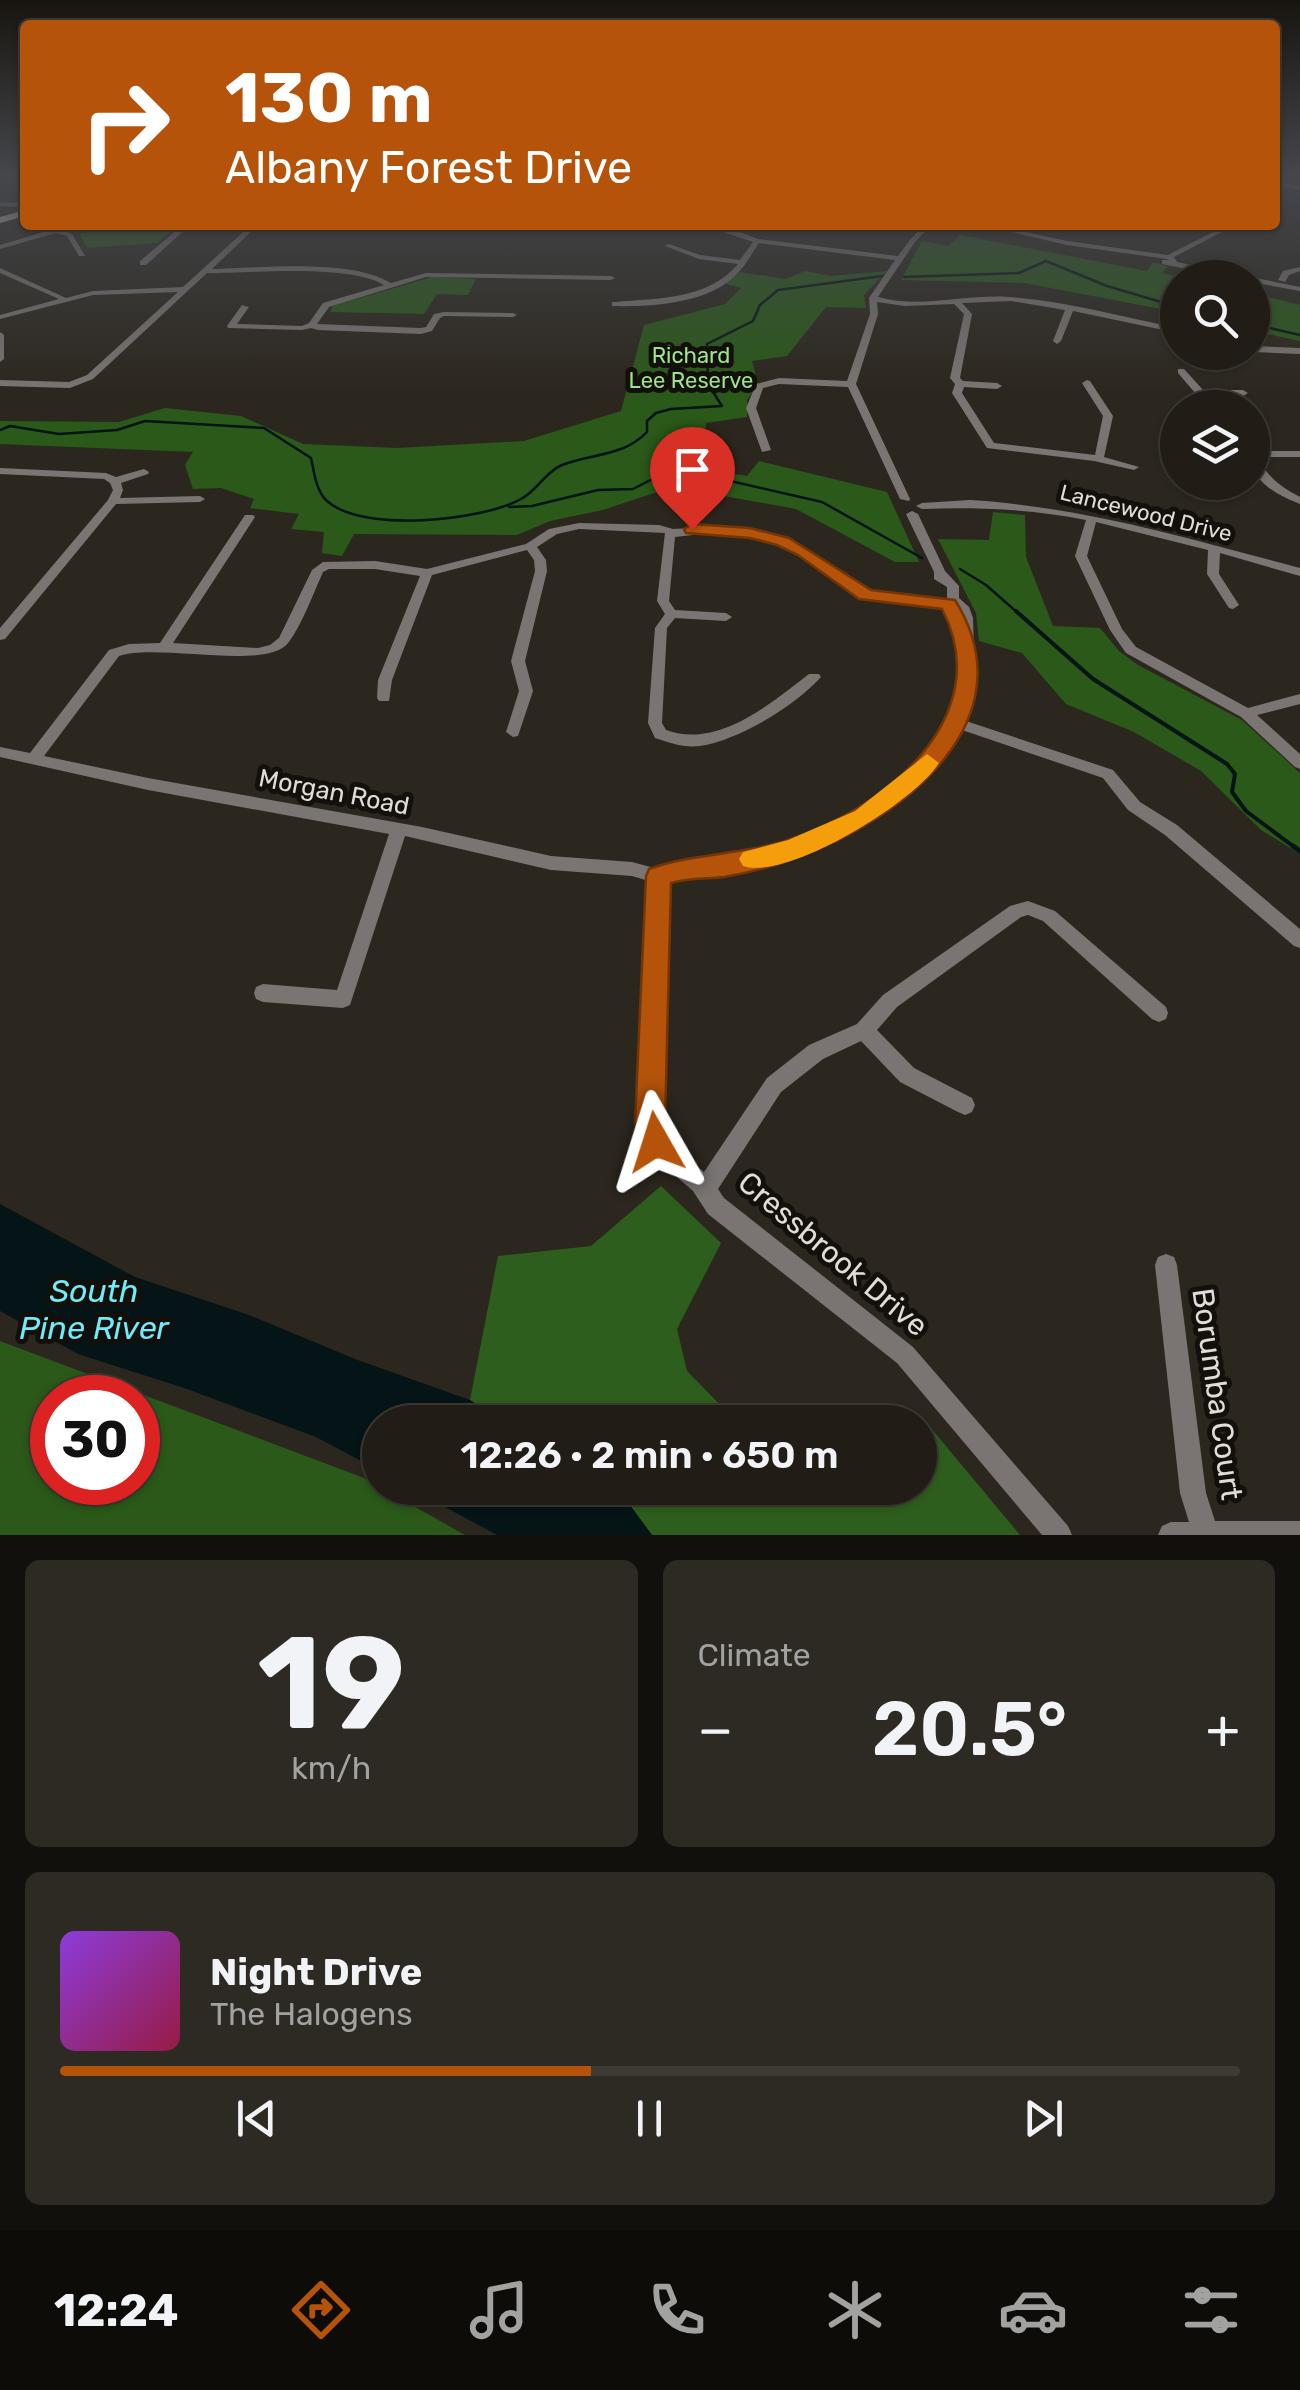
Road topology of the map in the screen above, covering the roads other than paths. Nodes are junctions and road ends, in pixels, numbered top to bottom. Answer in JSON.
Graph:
{"nodes":[{"id":1,"x":79,"y":249,"type":"edge"},
{"id":2,"x":160,"y":249,"type":"edge"},
{"id":3,"x":229,"y":249,"type":"edge"},
{"id":4,"x":676,"y":249,"type":"edge"},
{"id":5,"x":753,"y":249,"type":"edge"},
{"id":6,"x":828,"y":249,"type":"edge"},
{"id":7,"x":909,"y":249,"type":"edge"},
{"id":8,"x":1107,"y":249,"type":"edge"},
{"id":9,"x":1188,"y":249,"type":"edge"},
{"id":10,"x":82,"y":254,"type":"dead end"},
{"id":11,"x":901,"y":259,"type":"junction"},
{"id":12,"x":1172,"y":260,"type":"joint"},
{"id":13,"x":741,"y":262,"type":"junction"},
{"id":14,"x":143,"y":263,"type":"dead end"},
{"id":15,"x":0,"y":270,"type":"edge"},
{"id":16,"x":1300,"y":270,"type":"edge"},
{"id":17,"x":204,"y":271,"type":"junction"},
{"id":18,"x":611,"y":278,"type":"dead end"},
{"id":19,"x":1282,"y":280,"type":"junction"},
{"id":20,"x":886,"y":281,"type":"junction"},
{"id":21,"x":1270,"y":281,"type":"edge"},
{"id":22,"x":1270,"y":283,"type":"edge"},
{"id":23,"x":389,"y":285,"type":"junction"},
{"id":24,"x":1295,"y":288,"type":"edge"},
{"id":25,"x":184,"y":290,"type":"junction"},
{"id":26,"x":874,"y":295,"type":"junction"},
{"id":27,"x":891,"y":297,"type":"junction"},
{"id":28,"x":62,"y":298,"type":"junction"},
{"id":29,"x":956,"y":302,"type":"junction"},
{"id":30,"x":615,"y":304,"type":"dead end"},
{"id":31,"x":245,"y":307,"type":"dead end"},
{"id":32,"x":1070,"y":308,"type":"junction"},
{"id":33,"x":874,"y":314,"type":"junction"},
{"id":34,"x":513,"y":315,"type":"dead end"},
{"id":35,"x":0,"y":316,"type":"edge"},
{"id":36,"x":315,"y":326,"type":"junction"},
{"id":37,"x":1160,"y":326,"type":"edge"},
{"id":38,"x":0,"y":335,"type":"edge"},
{"id":39,"x":1057,"y":342,"type":"dead end"},
{"id":40,"x":1270,"y":350,"type":"edge"},
{"id":41,"x":1300,"y":351,"type":"edge"},
{"id":42,"x":0,"y":359,"type":"edge"},
{"id":43,"x":1181,"y":371,"type":"dead end"},
{"id":44,"x":0,"y":383,"type":"edge"},
{"id":45,"x":1087,"y":383,"type":"dead end"},
{"id":46,"x":852,"y":384,"type":"junction"},
{"id":47,"x":960,"y":384,"type":"junction"},
{"id":48,"x":997,"y":386,"type":"dead end"},
{"id":49,"x":1197,"y":390,"type":"edge"},
{"id":50,"x":766,"y":450,"type":"dead end"},
{"id":51,"x":1270,"y":454,"type":"edge"},
{"id":52,"x":1300,"y":454,"type":"edge"},
{"id":53,"x":1099,"y":458,"type":"junction"},
{"id":54,"x":1134,"y":467,"type":"dead end"},
{"id":55,"x":0,"y":471,"type":"edge"},
{"id":56,"x":144,"y":472,"type":"dead end"},
{"id":57,"x":115,"y":481,"type":"junction"},
{"id":58,"x":1270,"y":481,"type":"edge"},
{"id":59,"x":200,"y":499,"type":"dead end"},
{"id":60,"x":113,"y":501,"type":"junction"},
{"id":61,"x":1300,"y":501,"type":"edge"},
{"id":62,"x":917,"y":510,"type":"junction"},
{"id":63,"x":249,"y":517,"type":"dead end"},
{"id":64,"x":1091,"y":521,"type":"junction"},
{"id":65,"x":673,"y":532,"type":"junction"},
{"id":66,"x":530,"y":546,"type":"junction"},
{"id":67,"x":1214,"y":550,"type":"junction"},
{"id":68,"x":1300,"y":572,"type":"edge"},
{"id":69,"x":427,"y":573,"type":"junction"},
{"id":70,"x":951,"y":600,"type":"junction"},
{"id":71,"x":1233,"y":605,"type":"dead end"},
{"id":72,"x":671,"y":614,"type":"junction"},
{"id":73,"x":726,"y":617,"type":"dead end"},
{"id":74,"x":0,"y":636,"type":"edge"},
{"id":75,"x":164,"y":648,"type":"junction"},
{"id":76,"x":814,"y":677,"type":"dead end"},
{"id":77,"x":384,"y":698,"type":"dead end"},
{"id":78,"x":1300,"y":699,"type":"edge"},
{"id":79,"x":1246,"y":713,"type":"junction"},
{"id":80,"x":958,"y":724,"type":"junction"},
{"id":81,"x":512,"y":732,"type":"dead end"},
{"id":82,"x":0,"y":752,"type":"edge"},
{"id":83,"x":34,"y":759,"type":"junction"},
{"id":84,"x":1300,"y":763,"type":"edge"},
{"id":85,"x":398,"y":832,"type":"junction"},
{"id":86,"x":658,"y":876,"type":"junction"},
{"id":87,"x":1300,"y":940,"type":"edge"},
{"id":88,"x":263,"y":993,"type":"dead end"},
{"id":89,"x":1158,"y":1013,"type":"dead end"},
{"id":90,"x":864,"y":1030,"type":"junction"},
{"id":91,"x":965,"y":1105,"type":"dead end"},
{"id":92,"x":707,"y":1186,"type":"junction"},
{"id":93,"x":1166,"y":1264,"type":"dead end"},
{"id":94,"x":1205,"y":1532,"type":"junction"},
{"id":95,"x":1300,"y":1534,"type":"edge"},
{"id":96,"x":1059,"y":1535,"type":"edge"},
{"id":97,"x":1171,"y":1535,"type":"edge"}],
"edges":[{"from":1,"to":10,"type":"street"},
{"from":2,"to":14,"type":"street"},
{"from":3,"to":17,"type":"street"},
{"from":4,"to":13,"type":"street"},
{"from":5,"to":13,"type":"street"},
{"from":6,"to":11,"type":"street"},
{"from":7,"to":11,"type":"street"},
{"from":8,"to":12,"type":"street"},
{"from":9,"to":12,"type":"street"},
{"from":11,"to":20,"type":"street"},
{"from":13,"to":30,"type":"street"},
{"from":15,"to":28,"type":"street"},
{"from":16,"to":19,"type":"street"},
{"from":17,"to":23,"type":"street"},
{"from":17,"to":25,"type":"street"},
{"from":18,"to":23,"type":"street"},
{"from":19,"to":21,"type":"street"},
{"from":19,"to":24,"type":"street"},
{"from":20,"to":26,"type":"street"},
{"from":20,"to":27,"type":"street"},
{"from":22,"to":24,"type":"street"},
{"from":23,"to":36,"type":"street"},
{"from":25,"to":28,"type":"street"},
{"from":25,"to":44,"type":"street"},
{"from":26,"to":27,"type":"street"},
{"from":26,"to":33,"type":"street"},
{"from":27,"to":29,"type":"street"},
{"from":27,"to":33,"type":"street"},
{"from":28,"to":35,"type":"street"},
{"from":29,"to":32,"type":"street"},
{"from":29,"to":47,"type":"street"},
{"from":31,"to":36,"type":"street"},
{"from":32,"to":37,"type":"street"},
{"from":32,"to":39,"type":"street"},
{"from":33,"to":46,"type":"street"},
{"from":34,"to":36,"type":"street"},
{"from":38,"to":42,"type":"street"},
{"from":40,"to":41,"type":"street"},
{"from":43,"to":49,"type":"street"},
{"from":45,"to":53,"type":"street"},
{"from":46,"to":50,"type":"street"},
{"from":46,"to":62,"type":"street"},
{"from":47,"to":48,"type":"street"},
{"from":47,"to":53,"type":"street"},
{"from":51,"to":52,"type":"street"},
{"from":53,"to":54,"type":"street"},
{"from":55,"to":57,"type":"street"},
{"from":56,"to":57,"type":"street"},
{"from":57,"to":60,"type":"street"},
{"from":58,"to":61,"type":"street"},
{"from":59,"to":60,"type":"street"},
{"from":60,"to":74,"type":"street"},
{"from":62,"to":64,"type":"street","name":"Lancewood Drive"},
{"from":62,"to":70,"type":"street"},
{"from":63,"to":75,"type":"street"},
{"from":64,"to":67,"type":"street","name":"Lancewood Drive"},
{"from":64,"to":79,"type":"street"},
{"from":65,"to":66,"type":"street"},
{"from":65,"to":70,"type":"street"},
{"from":65,"to":72,"type":"street"},
{"from":66,"to":69,"type":"street"},
{"from":66,"to":81,"type":"street"},
{"from":67,"to":68,"type":"street","name":"Lancewood Drive"},
{"from":67,"to":71,"type":"street"},
{"from":69,"to":75,"type":"street"},
{"from":69,"to":77,"type":"street"},
{"from":70,"to":80,"type":"street"},
{"from":72,"to":73,"type":"street"},
{"from":72,"to":76,"type":"street"},
{"from":75,"to":83,"type":"street"},
{"from":78,"to":79,"type":"street"},
{"from":79,"to":84,"type":"street"},
{"from":80,"to":86,"type":"street"},
{"from":80,"to":87,"type":"street"},
{"from":82,"to":83,"type":"street","name":"Morgan Road"},
{"from":83,"to":85,"type":"street","name":"Morgan Road"},
{"from":85,"to":86,"type":"street","name":"Morgan Road"},
{"from":85,"to":88,"type":"street"},
{"from":86,"to":92,"type":"street","name":"Cressbrook Drive"},
{"from":89,"to":90,"type":"street"},
{"from":90,"to":91,"type":"street"},
{"from":90,"to":92,"type":"street"},
{"from":92,"to":96,"type":"street","name":"Cressbrook Drive"},
{"from":93,"to":94,"type":"street","name":"Borumba Court"},
{"from":94,"to":95,"type":"street"},
{"from":94,"to":97,"type":"street"}]}
